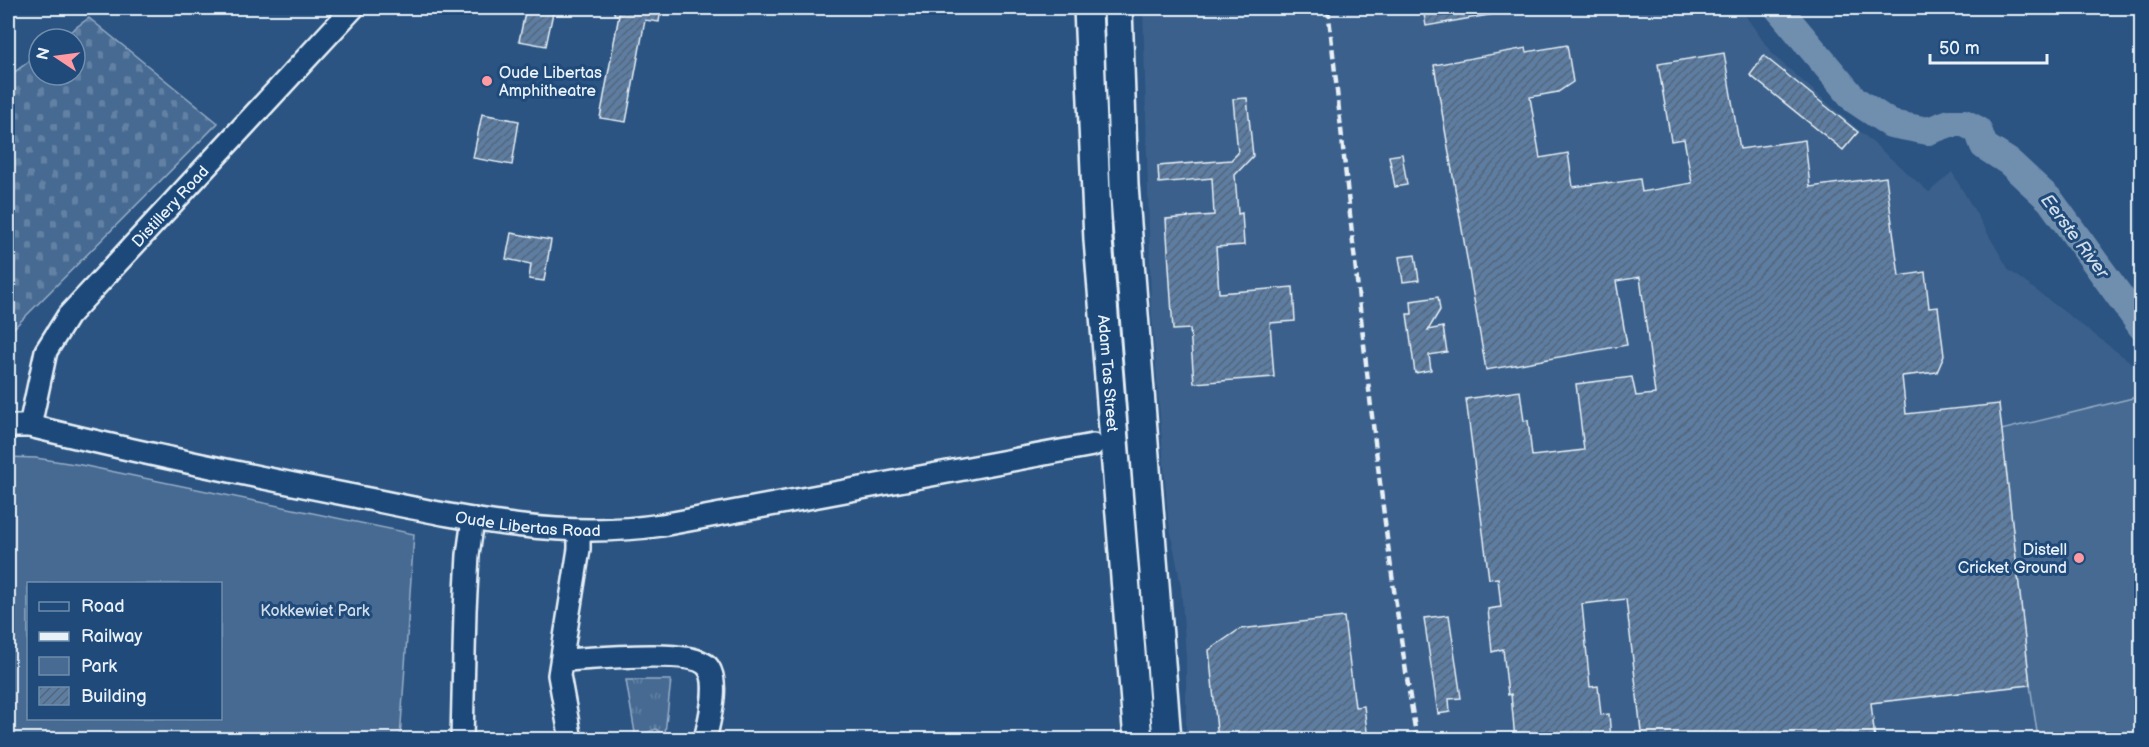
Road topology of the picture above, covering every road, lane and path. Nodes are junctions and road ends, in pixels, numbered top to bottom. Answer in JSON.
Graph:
{"nodes":[{"id":1,"x":353,"y":8,"type":"edge"},
{"id":2,"x":1088,"y":8,"type":"edge"},
{"id":3,"x":1118,"y":8,"type":"edge"},
{"id":4,"x":1142,"y":422,"type":"junction"},
{"id":5,"x":8,"y":426,"type":"edge"},
{"id":6,"x":30,"y":426,"type":"junction"},
{"id":7,"x":1112,"y":427,"type":"junction"},
{"id":8,"x":1104,"y":451,"type":"junction"},
{"id":9,"x":1145,"y":453,"type":"junction"},
{"id":10,"x":473,"y":519,"type":"junction"},
{"id":11,"x":579,"y":531,"type":"junction"},
{"id":12,"x":563,"y":660,"type":"junction"},
{"id":13,"x":462,"y":740,"type":"edge"},
{"id":14,"x":571,"y":740,"type":"edge"},
{"id":15,"x":705,"y":740,"type":"edge"},
{"id":16,"x":1138,"y":740,"type":"edge"},
{"id":17,"x":1167,"y":740,"type":"edge"}],
"edges":[{"from":1,"to":6,"type":"street","name":"Distillery Road"},
{"from":2,"to":7,"type":"main road","name":"Adam Tas Street"},
{"from":3,"to":4,"type":"main road","name":"Adam Tas Street"},
{"from":4,"to":7,"type":"street"},
{"from":4,"to":9,"type":"main road","name":"Adam Tas Street"},
{"from":5,"to":6,"type":"street","name":"Oude Libertas Road"},
{"from":6,"to":10,"type":"street","name":"Oude Libertas Road"},
{"from":7,"to":8,"type":"main road","name":"Adam Tas Street"},
{"from":8,"to":9,"type":"street","name":"Oude Libertas Road"},
{"from":8,"to":11,"type":"street","name":"Oude Libertas Road"},
{"from":8,"to":16,"type":"main road","name":"Adam Tas Street"},
{"from":9,"to":17,"type":"main road","name":"Adam Tas Street"},
{"from":10,"to":11,"type":"street","name":"Oude Libertas Road"},
{"from":10,"to":13,"type":"street"},
{"from":11,"to":12,"type":"street"},
{"from":12,"to":14,"type":"street"},
{"from":12,"to":15,"type":"street"}]}
